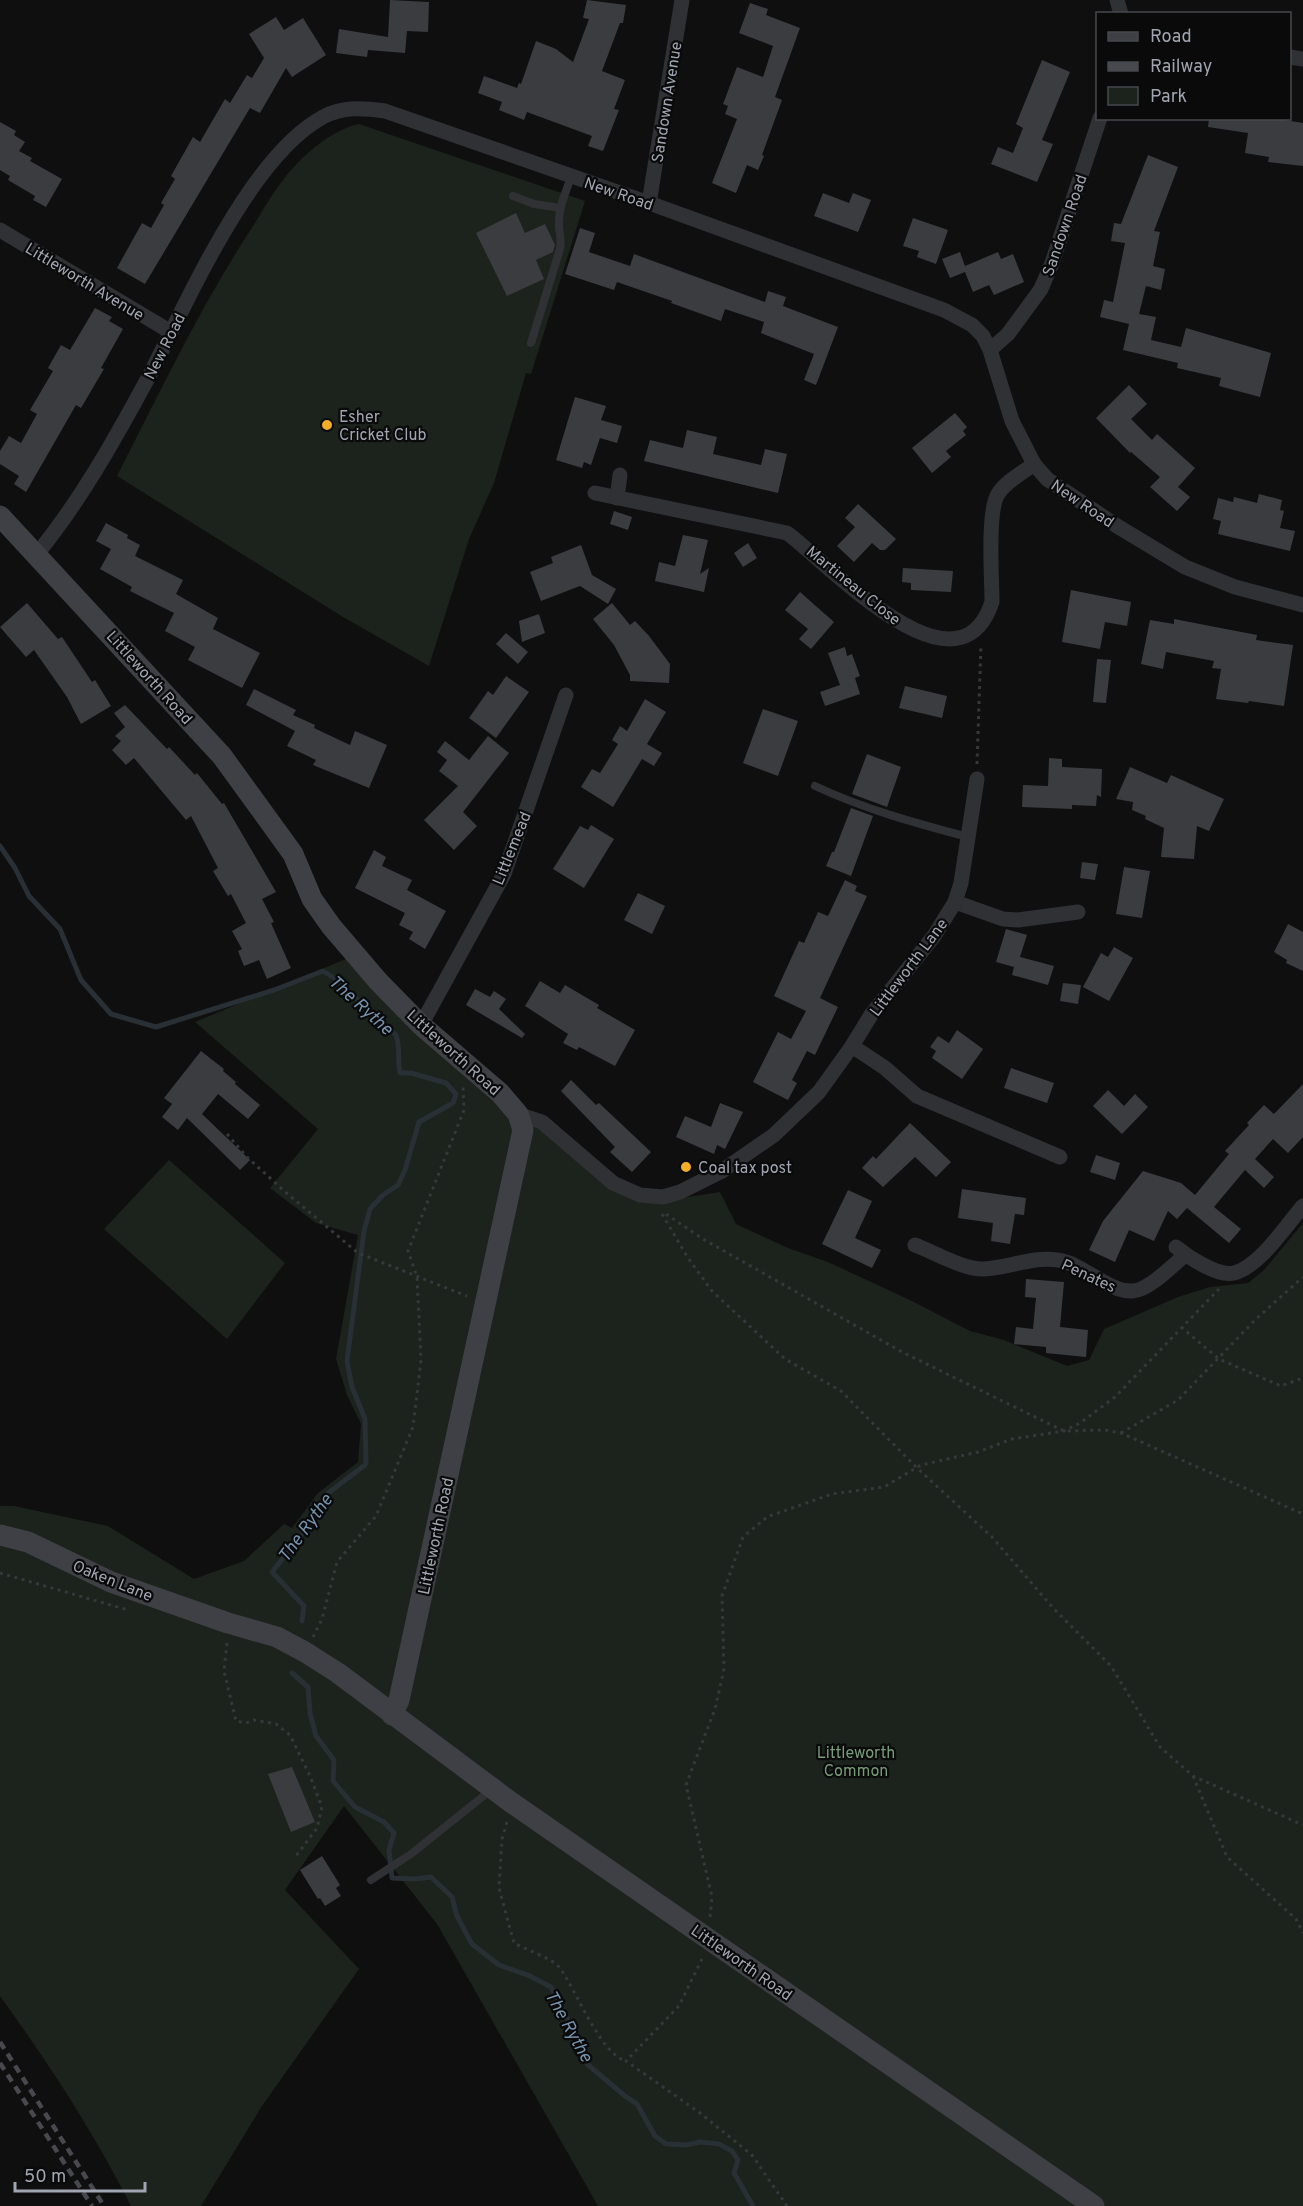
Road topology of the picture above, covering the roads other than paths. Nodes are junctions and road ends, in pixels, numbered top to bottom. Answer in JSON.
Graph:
{"nodes":[{"id":1,"x":681,"y":0,"type":"edge"},
{"id":2,"x":1099,"y":120,"type":"edge"},
{"id":3,"x":572,"y":177,"type":"junction"},
{"id":4,"x":513,"y":196,"type":"dead end"},
{"id":5,"x":649,"y":203,"type":"junction"},
{"id":6,"x":561,"y":207,"type":"junction"},
{"id":7,"x":0,"y":230,"type":"edge"},
{"id":8,"x":171,"y":332,"type":"junction"},
{"id":9,"x":531,"y":343,"type":"dead end"},
{"id":10,"x":990,"y":350,"type":"junction"},
{"id":11,"x":1034,"y":464,"type":"junction"},
{"id":12,"x":620,"y":475,"type":"dead end"},
{"id":13,"x":595,"y":493,"type":"dead end"},
{"id":14,"x":617,"y":498,"type":"junction"},
{"id":15,"x":0,"y":516,"type":"edge"},
{"id":16,"x":37,"y":554,"type":"junction"},
{"id":17,"x":1303,"y":605,"type":"edge"},
{"id":18,"x":566,"y":695,"type":"dead end"},
{"id":19,"x":977,"y":778,"type":"road end"},
{"id":20,"x":814,"y":786,"type":"dead end"},
{"id":21,"x":968,"y":837,"type":"junction"},
{"id":22,"x":955,"y":902,"type":"junction"},
{"id":23,"x":1079,"y":914,"type":"dead end"},
{"id":24,"x":421,"y":1025,"type":"junction"},
{"id":25,"x":852,"y":1046,"type":"junction"},
{"id":26,"x":518,"y":1114,"type":"junction"},
{"id":27,"x":1060,"y":1157,"type":"dead end"},
{"id":28,"x":1303,"y":1206,"type":"edge"},
{"id":29,"x":915,"y":1245,"type":"dead end"},
{"id":30,"x":0,"y":1535,"type":"edge"},
{"id":31,"x":228,"y":1623,"type":"joint"},
{"id":32,"x":392,"y":1714,"type":"junction"},
{"id":33,"x":493,"y":1789,"type":"junction"},
{"id":34,"x":371,"y":1880,"type":"dead end"},
{"id":35,"x":1094,"y":2206,"type":"edge"}],
"edges":[{"from":1,"to":5,"type":"street","name":"Sandown Avenue"},
{"from":2,"to":10,"type":"street","name":"Sandown Road"},
{"from":3,"to":5,"type":"street","name":"New Road"},
{"from":3,"to":6,"type":"lane"},
{"from":3,"to":8,"type":"street","name":"New Road"},
{"from":4,"to":6,"type":"lane"},
{"from":5,"to":10,"type":"street","name":"New Road"},
{"from":6,"to":9,"type":"lane"},
{"from":7,"to":8,"type":"street","name":"Littleworth Avenue"},
{"from":8,"to":16,"type":"street","name":"New Road"},
{"from":10,"to":11,"type":"street","name":"New Road"},
{"from":11,"to":14,"type":"street","name":"Martineau Close"},
{"from":11,"to":17,"type":"street","name":"New Road"},
{"from":12,"to":14,"type":"street"},
{"from":13,"to":14,"type":"street","name":"Martineau Close"},
{"from":15,"to":16,"type":"street","name":"Littleworth Road"},
{"from":16,"to":24,"type":"street","name":"Littleworth Road"},
{"from":18,"to":24,"type":"street","name":"Littlemead"},
{"from":19,"to":21,"type":"street","name":"Littleworth Lane"},
{"from":20,"to":21,"type":"lane"},
{"from":21,"to":22,"type":"street","name":"Littleworth Lane"},
{"from":22,"to":23,"type":"street"},
{"from":22,"to":25,"type":"street","name":"Littleworth Lane"},
{"from":24,"to":26,"type":"street","name":"Littleworth Road"},
{"from":25,"to":26,"type":"street","name":"Littleworth Lane"},
{"from":25,"to":27,"type":"street"},
{"from":26,"to":32,"type":"street","name":"Littleworth Road"},
{"from":28,"to":29,"type":"street","name":"Penates"},
{"from":30,"to":31,"type":"street","name":"Oaken Lane"},
{"from":31,"to":32,"type":"street","name":"Littleworth Road"},
{"from":32,"to":33,"type":"street","name":"Littleworth Road"},
{"from":33,"to":34,"type":"lane"},
{"from":33,"to":35,"type":"street","name":"Littleworth Road"}]}
